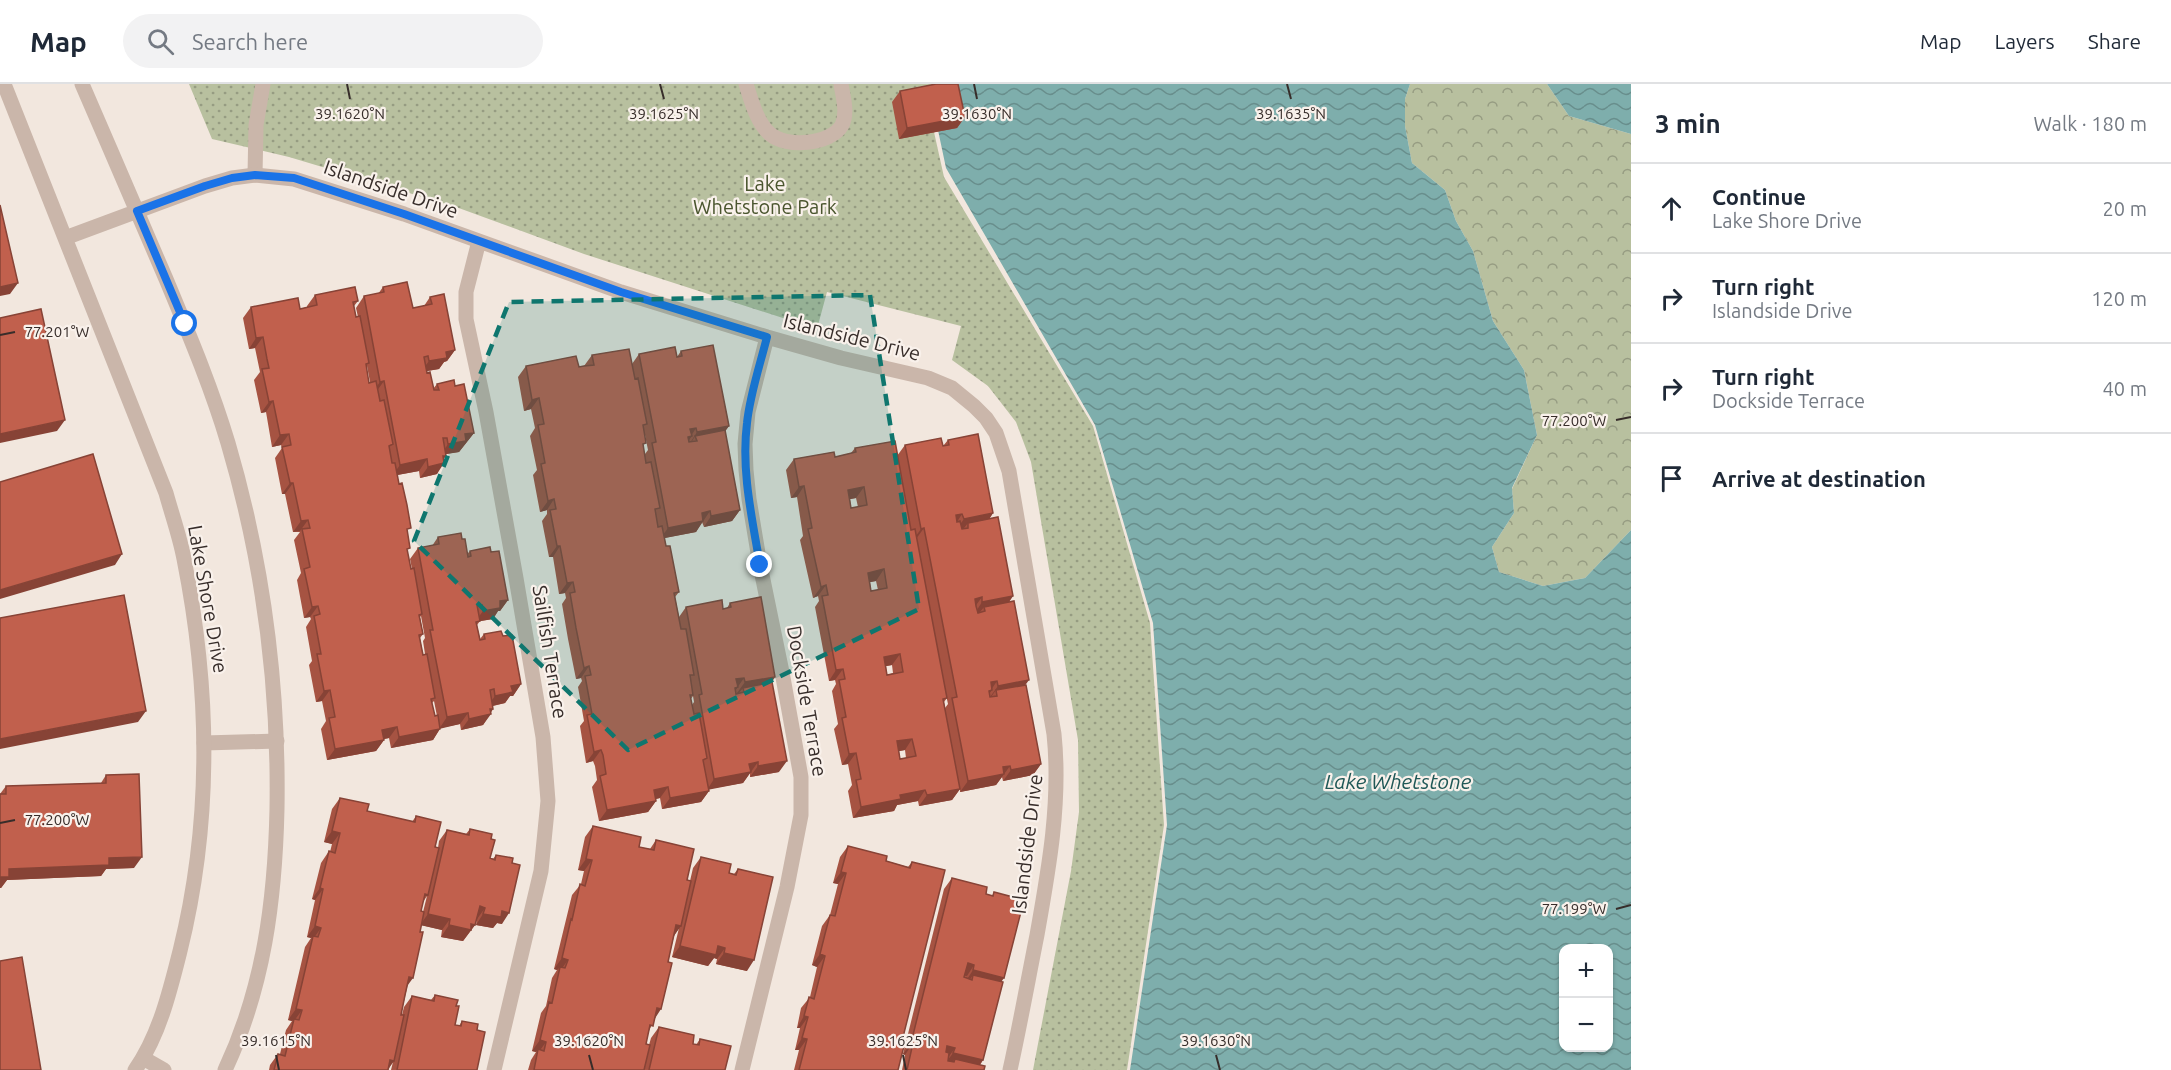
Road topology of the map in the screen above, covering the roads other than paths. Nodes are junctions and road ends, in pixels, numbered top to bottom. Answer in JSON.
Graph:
{"nodes":[{"id":1,"x":4,"y":84,"type":"edge"},
{"id":2,"x":82,"y":84,"type":"edge"},
{"id":3,"x":263,"y":84,"type":"edge"},
{"id":4,"x":746,"y":84,"type":"edge"},
{"id":5,"x":841,"y":84,"type":"edge"},
{"id":6,"x":255,"y":175,"type":"junction"},
{"id":7,"x":137,"y":211,"type":"junction"},
{"id":8,"x":66,"y":238,"type":"junction"},
{"id":9,"x":479,"y":241,"type":"junction"},
{"id":10,"x":767,"y":337,"type":"junction"},
{"id":11,"x":277,"y":741,"type":"junction"},
{"id":12,"x":204,"y":743,"type":"junction"},
{"id":13,"x":139,"y":1064,"type":"edge"},
{"id":14,"x":164,"y":1070,"type":"edge"},
{"id":15,"x":225,"y":1070,"type":"edge"},
{"id":16,"x":494,"y":1070,"type":"edge"},
{"id":17,"x":742,"y":1070,"type":"edge"},
{"id":18,"x":1010,"y":1070,"type":"edge"}],
"edges":[{"from":1,"to":8,"type":"street","name":"Lake Shore Drive"},
{"from":2,"to":7,"type":"street"},
{"from":3,"to":6,"type":"street"},
{"from":4,"to":5,"type":"street"},
{"from":6,"to":7,"type":"street","name":"Islandside Drive"},
{"from":6,"to":9,"type":"street","name":"Islandside Drive"},
{"from":7,"to":8,"type":"street","name":"Islandside Drive"},
{"from":7,"to":11,"type":"street"},
{"from":8,"to":12,"type":"street","name":"Lake Shore Drive"},
{"from":9,"to":10,"type":"street","name":"Islandside Drive"},
{"from":9,"to":16,"type":"street","name":"Sailfish Terrace"},
{"from":10,"to":17,"type":"street","name":"Dockside Terrace"},
{"from":10,"to":18,"type":"street","name":"Islandside Drive"},
{"from":11,"to":12,"type":"street"},
{"from":11,"to":15,"type":"street"},
{"from":12,"to":13,"type":"street","name":"Lake Shore Drive"},
{"from":13,"to":14,"type":"street"}]}
